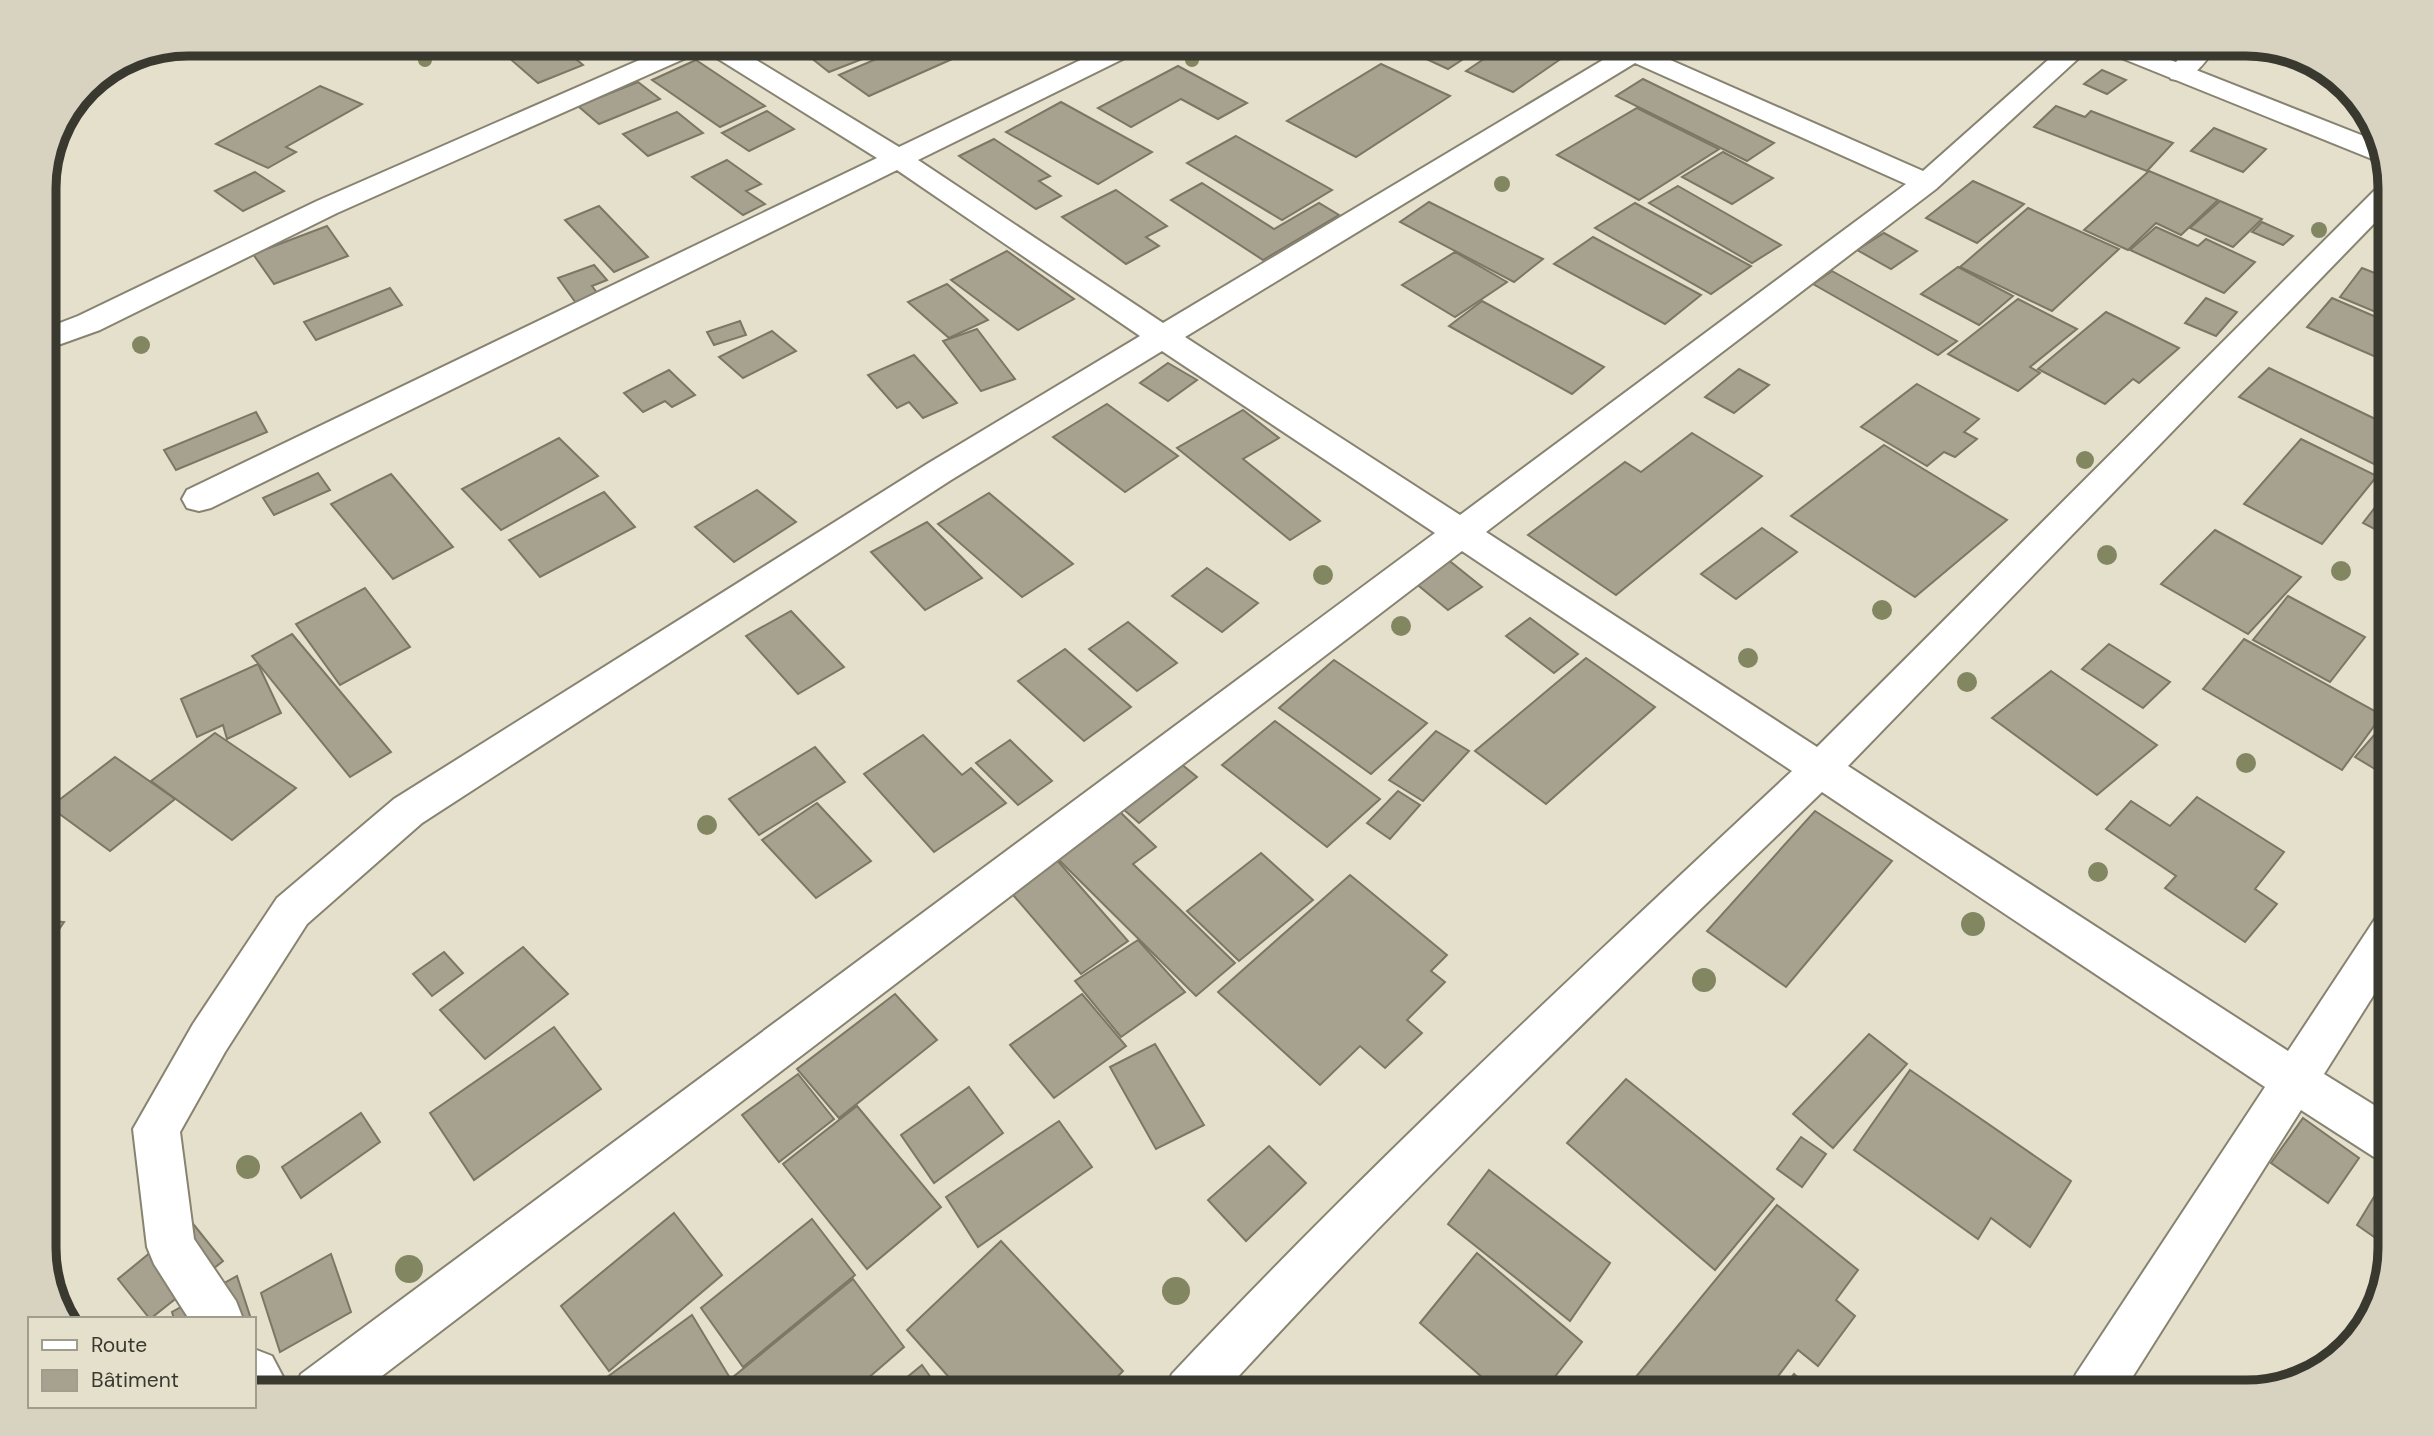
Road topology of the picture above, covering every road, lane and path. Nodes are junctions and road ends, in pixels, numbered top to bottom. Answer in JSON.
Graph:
{"nodes":[{"id":1,"x":669,"y":56,"type":"edge"},
{"id":2,"x":731,"y":56,"type":"edge"},
{"id":3,"x":1109,"y":56,"type":"edge"},
{"id":4,"x":1610,"y":56,"type":"edge"},
{"id":5,"x":1641,"y":56,"type":"edge"},
{"id":6,"x":2068,"y":56,"type":"edge"},
{"id":7,"x":2138,"y":56,"type":"edge"},
{"id":8,"x":2195,"y":56,"type":"edge"},
{"id":9,"x":2180,"y":73,"type":"junction"},
{"id":10,"x":2371,"y":149,"type":"edge"},
{"id":11,"x":897,"y":158,"type":"junction"},
{"id":12,"x":1926,"y":183,"type":"junction"},
{"id":13,"x":2378,"y":203,"type":"edge"},
{"id":14,"x":56,"y":335,"type":"edge"},
{"id":15,"x":1161,"y":336,"type":"junction"},
{"id":16,"x":199,"y":499,"type":"dead end"},
{"id":17,"x":1461,"y":533,"type":"junction"},
{"id":18,"x":1820,"y":769,"type":"junction"},
{"id":19,"x":2378,"y":950,"type":"edge"},
{"id":20,"x":2293,"y":1080,"type":"junction"},
{"id":21,"x":2378,"y":1133,"type":"edge"},
{"id":22,"x":217,"y":1317,"type":"edge"},
{"id":23,"x":335,"y":1380,"type":"edge"},
{"id":24,"x":1201,"y":1380,"type":"edge"},
{"id":25,"x":2102,"y":1380,"type":"edge"}],
"edges":[{"from":1,"to":14,"type":"street"},
{"from":2,"to":11,"type":"street"},
{"from":3,"to":11,"type":"street"},
{"from":4,"to":15,"type":"street"},
{"from":5,"to":12,"type":"street"},
{"from":6,"to":12,"type":"street"},
{"from":7,"to":9,"type":"street"},
{"from":8,"to":9,"type":"street"},
{"from":9,"to":10,"type":"street"},
{"from":11,"to":15,"type":"street"},
{"from":11,"to":16,"type":"street"},
{"from":12,"to":17,"type":"street"},
{"from":13,"to":18,"type":"street"},
{"from":15,"to":17,"type":"street"},
{"from":15,"to":22,"type":"street"},
{"from":17,"to":18,"type":"street"},
{"from":17,"to":23,"type":"street"},
{"from":18,"to":20,"type":"street"},
{"from":18,"to":24,"type":"street"},
{"from":19,"to":20,"type":"street"},
{"from":20,"to":21,"type":"street"},
{"from":20,"to":25,"type":"street"}]}
